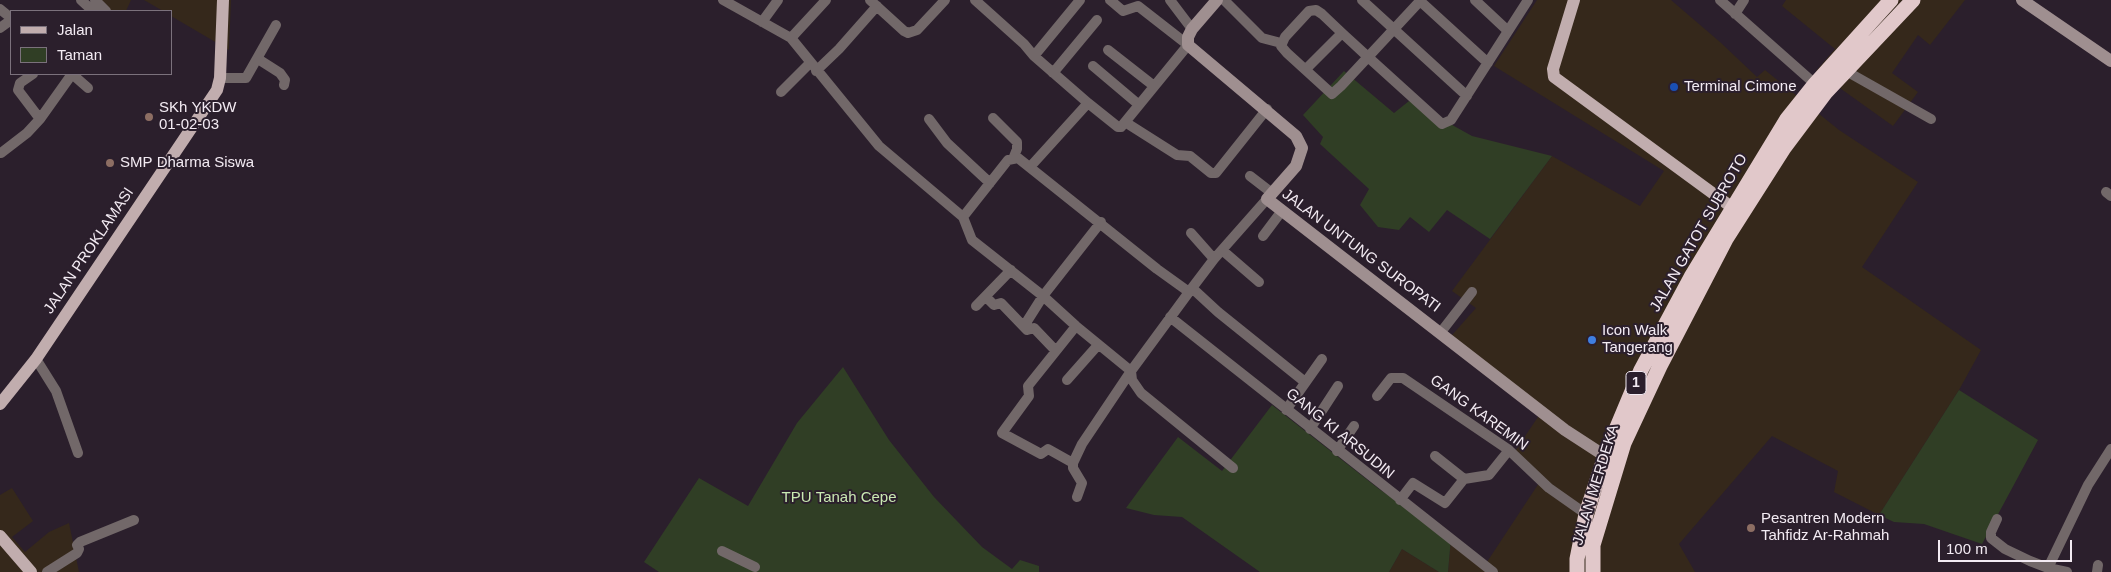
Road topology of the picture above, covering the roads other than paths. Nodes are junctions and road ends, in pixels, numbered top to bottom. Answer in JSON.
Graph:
{"nodes":[{"id":1,"x":81,"y":0,"type":"edge"},
{"id":2,"x":95,"y":0,"type":"edge"},
{"id":3,"x":224,"y":0,"type":"edge"},
{"id":4,"x":723,"y":0,"type":"edge"},
{"id":5,"x":778,"y":0,"type":"edge"},
{"id":6,"x":826,"y":0,"type":"edge"},
{"id":7,"x":975,"y":0,"type":"edge"},
{"id":8,"x":1080,"y":0,"type":"edge"},
{"id":9,"x":1110,"y":0,"type":"edge"},
{"id":10,"x":1170,"y":0,"type":"edge"},
{"id":11,"x":1217,"y":0,"type":"edge"},
{"id":12,"x":1224,"y":0,"type":"edge"},
{"id":13,"x":1362,"y":0,"type":"edge"},
{"id":14,"x":1475,"y":0,"type":"edge"},
{"id":15,"x":1528,"y":0,"type":"edge"},
{"id":16,"x":1574,"y":0,"type":"edge"},
{"id":17,"x":1720,"y":0,"type":"edge"},
{"id":18,"x":1744,"y":0,"type":"edge"},
{"id":19,"x":1892,"y":0,"type":"edge"},
{"id":20,"x":1913,"y":0,"type":"edge"},
{"id":21,"x":2022,"y":0,"type":"edge"},
{"id":22,"x":1419,"y":1,"type":"edge"},
{"id":23,"x":941,"y":2,"type":"edge"},
{"id":24,"x":873,"y":3,"type":"edge"},
{"id":25,"x":742,"y":4,"type":"edge"},
{"id":26,"x":0,"y":9,"type":"edge"},
{"id":27,"x":92,"y":10,"type":"edge"},
{"id":28,"x":105,"y":10,"type":"edge"},
{"id":29,"x":1736,"y":14,"type":"junction"},
{"id":30,"x":10,"y":18,"type":"edge"},
{"id":31,"x":10,"y":20,"type":"edge"},
{"id":32,"x":1097,"y":20,"type":"dead end"},
{"id":33,"x":762,"y":22,"type":"junction"},
{"id":34,"x":276,"y":25,"type":"dead end"},
{"id":35,"x":0,"y":28,"type":"edge"},
{"id":36,"x":1192,"y":28,"type":"junction"},
{"id":37,"x":1393,"y":30,"type":"junction"},
{"id":38,"x":1508,"y":31,"type":"junction"},
{"id":39,"x":1342,"y":33,"type":"junction"},
{"id":40,"x":791,"y":38,"type":"junction"},
{"id":41,"x":1280,"y":43,"type":"junction"},
{"id":42,"x":1188,"y":45,"type":"junction"},
{"id":43,"x":1108,"y":50,"type":"dead end"},
{"id":44,"x":1034,"y":56,"type":"junction"},
{"id":45,"x":1368,"y":57,"type":"junction"},
{"id":46,"x":258,"y":59,"type":"junction"},
{"id":47,"x":2111,"y":61,"type":"edge"},
{"id":48,"x":1488,"y":63,"type":"junction"},
{"id":49,"x":1093,"y":66,"type":"dead end"},
{"id":50,"x":813,"y":67,"type":"junction"},
{"id":51,"x":1306,"y":70,"type":"junction"},
{"id":52,"x":1846,"y":72,"type":"junction"},
{"id":53,"x":1053,"y":73,"type":"junction"},
{"id":54,"x":32,"y":75,"type":"edge"},
{"id":55,"x":71,"y":75,"type":"edge"},
{"id":56,"x":73,"y":75,"type":"edge"},
{"id":57,"x":220,"y":78,"type":"junction"},
{"id":58,"x":1815,"y":84,"type":"junction"},
{"id":59,"x":284,"y":85,"type":"dead end"},
{"id":60,"x":1154,"y":86,"type":"junction"},
{"id":61,"x":88,"y":88,"type":"dead end"},
{"id":62,"x":782,"y":92,"type":"dead end"},
{"id":63,"x":1467,"y":96,"type":"junction"},
{"id":64,"x":1088,"y":103,"type":"junction"},
{"id":65,"x":1138,"y":104,"type":"junction"},
{"id":66,"x":1267,"y":110,"type":"junction"},
{"id":67,"x":993,"y":118,"type":"dead end"},
{"id":68,"x":40,"y":119,"type":"junction"},
{"id":69,"x":928,"y":119,"type":"dead end"},
{"id":70,"x":1931,"y":119,"type":"dead end"},
{"id":71,"x":1125,"y":122,"type":"junction"},
{"id":72,"x":0,"y":156,"type":"edge"},
{"id":73,"x":1013,"y":159,"type":"junction"},
{"id":74,"x":1030,"y":167,"type":"junction"},
{"id":75,"x":1250,"y":176,"type":"dead end"},
{"id":76,"x":990,"y":182,"type":"junction"},
{"id":77,"x":1270,"y":196,"type":"junction"},
{"id":78,"x":1736,"y":211,"type":"junction"},
{"id":79,"x":1282,"y":212,"type":"junction"},
{"id":80,"x":963,"y":217,"type":"junction"},
{"id":81,"x":1101,"y":222,"type":"junction"},
{"id":82,"x":1191,"y":233,"type":"dead end"},
{"id":83,"x":1263,"y":236,"type":"dead end"},
{"id":84,"x":1222,"y":250,"type":"junction"},
{"id":85,"x":1214,"y":259,"type":"junction"},
{"id":86,"x":1011,"y":270,"type":"junction"},
{"id":87,"x":1258,"y":282,"type":"dead end"},
{"id":88,"x":1190,"y":290,"type":"junction"},
{"id":89,"x":1472,"y":292,"type":"dead end"},
{"id":90,"x":1044,"y":296,"type":"junction"},
{"id":91,"x":986,"y":297,"type":"junction"},
{"id":92,"x":976,"y":306,"type":"dead end"},
{"id":93,"x":1170,"y":317,"type":"junction"},
{"id":94,"x":1024,"y":326,"type":"junction"},
{"id":95,"x":1076,"y":326,"type":"junction"},
{"id":96,"x":1440,"y":332,"type":"junction"},
{"id":97,"x":1098,"y":345,"type":"junction"},
{"id":98,"x":1056,"y":351,"type":"junction"},
{"id":99,"x":36,"y":359,"type":"junction"},
{"id":100,"x":1322,"y":359,"type":"dead end"},
{"id":101,"x":1131,"y":371,"type":"junction"},
{"id":102,"x":1067,"y":380,"type":"dead end"},
{"id":103,"x":1305,"y":382,"type":"junction"},
{"id":104,"x":1338,"y":386,"type":"dead end"},
{"id":105,"x":1377,"y":396,"type":"dead end"},
{"id":106,"x":0,"y":404,"type":"edge"},
{"id":107,"x":1286,"y":410,"type":"junction"},
{"id":108,"x":1354,"y":426,"type":"dead end"},
{"id":109,"x":1310,"y":429,"type":"junction"},
{"id":110,"x":2111,"y":449,"type":"edge"},
{"id":111,"x":1509,"y":450,"type":"junction"},
{"id":112,"x":1337,"y":451,"type":"junction"},
{"id":113,"x":78,"y":454,"type":"dead end"},
{"id":114,"x":1435,"y":456,"type":"dead end"},
{"id":115,"x":1605,"y":456,"type":"junction"},
{"id":116,"x":1073,"y":462,"type":"junction"},
{"id":117,"x":1233,"y":468,"type":"dead end"},
{"id":118,"x":1464,"y":480,"type":"junction"},
{"id":119,"x":1076,"y":497,"type":"dead end"},
{"id":120,"x":1400,"y":500,"type":"junction"},
{"id":121,"x":1586,"y":514,"type":"junction"},
{"id":122,"x":1997,"y":519,"type":"dead end"},
{"id":123,"x":134,"y":520,"type":"dead end"},
{"id":124,"x":0,"y":536,"type":"edge"},
{"id":125,"x":722,"y":550,"type":"dead end"},
{"id":126,"x":754,"y":567,"type":"dead end"},
{"id":127,"x":2048,"y":568,"type":"junction"},
{"id":128,"x":31,"y":572,"type":"edge"},
{"id":129,"x":47,"y":572,"type":"edge"},
{"id":130,"x":1493,"y":572,"type":"edge"},
{"id":131,"x":1577,"y":572,"type":"edge"},
{"id":132,"x":1593,"y":572,"type":"edge"},
{"id":133,"x":2068,"y":572,"type":"edge"}],
"edges":[{"from":1,"to":27,"type":"street"},
{"from":2,"to":28,"type":"street"},
{"from":3,"to":57,"type":"main road","name":"JALAN PROKLAMASI"},
{"from":4,"to":25,"type":"street"},
{"from":5,"to":33,"type":"street"},
{"from":6,"to":40,"type":"street"},
{"from":7,"to":44,"type":"street"},
{"from":8,"to":44,"type":"street"},
{"from":9,"to":42,"type":"street"},
{"from":10,"to":36,"type":"street"},
{"from":11,"to":36,"type":"street"},
{"from":12,"to":41,"type":"street"},
{"from":13,"to":37,"type":"street"},
{"from":14,"to":38,"type":"street"},
{"from":15,"to":38,"type":"street"},
{"from":16,"to":78,"type":"main road"},
{"from":17,"to":29,"type":"street"},
{"from":18,"to":29,"type":"street"},
{"from":19,"to":58,"type":"highway","name":"JALAN GATOT SUBROTO","number":"1"},
{"from":20,"to":52,"type":"highway","name":"JALAN MERDEKA","number":"1"},
{"from":21,"to":47,"type":"street"},
{"from":22,"to":37,"type":"street"},
{"from":22,"to":48,"type":"street"},
{"from":23,"to":24,"type":"street"},
{"from":24,"to":50,"type":"street"},
{"from":25,"to":33,"type":"street"},
{"from":26,"to":30,"type":"street"},
{"from":29,"to":58,"type":"street"},
{"from":31,"to":35,"type":"street"},
{"from":32,"to":53,"type":"street"},
{"from":33,"to":40,"type":"street"},
{"from":34,"to":46,"type":"street"},
{"from":36,"to":42,"type":"street"},
{"from":37,"to":45,"type":"street"},
{"from":37,"to":63,"type":"street"},
{"from":38,"to":48,"type":"street"},
{"from":39,"to":41,"type":"street"},
{"from":39,"to":45,"type":"street"},
{"from":39,"to":51,"type":"street"},
{"from":40,"to":50,"type":"street"},
{"from":41,"to":51,"type":"street"},
{"from":42,"to":60,"type":"street"},
{"from":42,"to":66,"type":"street","name":"JALAN UNTUNG SUROPATI"},
{"from":43,"to":60,"type":"street"},
{"from":44,"to":53,"type":"street"},
{"from":45,"to":51,"type":"street"},
{"from":45,"to":63,"type":"street"},
{"from":46,"to":57,"type":"street"},
{"from":46,"to":59,"type":"street"},
{"from":48,"to":63,"type":"street"},
{"from":49,"to":65,"type":"street"},
{"from":50,"to":62,"type":"street"},
{"from":50,"to":80,"type":"street"},
{"from":52,"to":70,"type":"street"},
{"from":52,"to":78,"type":"highway","name":"JALAN MERDEKA","number":"1"},
{"from":53,"to":64,"type":"street"},
{"from":54,"to":68,"type":"street"},
{"from":55,"to":68,"type":"street"},
{"from":56,"to":61,"type":"street"},
{"from":57,"to":99,"type":"main road","name":"JALAN PROKLAMASI"},
{"from":58,"to":78,"type":"highway","name":"JALAN GATOT SUBROTO","number":"1"},
{"from":60,"to":65,"type":"street"},
{"from":64,"to":71,"type":"street"},
{"from":64,"to":74,"type":"street"},
{"from":65,"to":71,"type":"street"},
{"from":66,"to":71,"type":"street"},
{"from":66,"to":77,"type":"street","name":"JALAN UNTUNG SUROPATI"},
{"from":67,"to":73,"type":"street"},
{"from":68,"to":72,"type":"street"},
{"from":69,"to":76,"type":"street"},
{"from":73,"to":74,"type":"street"},
{"from":73,"to":76,"type":"street"},
{"from":74,"to":81,"type":"street"},
{"from":75,"to":77,"type":"street"},
{"from":76,"to":80,"type":"street"},
{"from":77,"to":79,"type":"street","name":"JALAN UNTUNG SUROPATI"},
{"from":77,"to":84,"type":"street"},
{"from":78,"to":115,"type":"highway","name":"JALAN GATOT SUBROTO","number":"1"},
{"from":78,"to":132,"type":"highway","name":"JALAN MERDEKA","number":"1"},
{"from":79,"to":83,"type":"street"},
{"from":79,"to":96,"type":"street","name":"JALAN UNTUNG SUROPATI"},
{"from":80,"to":86,"type":"street"},
{"from":81,"to":88,"type":"street"},
{"from":81,"to":90,"type":"street"},
{"from":82,"to":85,"type":"street"},
{"from":84,"to":85,"type":"street"},
{"from":84,"to":87,"type":"street"},
{"from":85,"to":88,"type":"street"},
{"from":86,"to":90,"type":"street"},
{"from":86,"to":91,"type":"street"},
{"from":88,"to":93,"type":"street"},
{"from":88,"to":103,"type":"street"},
{"from":89,"to":96,"type":"street"},
{"from":90,"to":94,"type":"street"},
{"from":90,"to":95,"type":"street"},
{"from":91,"to":92,"type":"street"},
{"from":91,"to":94,"type":"street"},
{"from":93,"to":101,"type":"street"},
{"from":93,"to":107,"type":"street","name":"GANG KI ARSUDIN"},
{"from":94,"to":98,"type":"street"},
{"from":95,"to":97,"type":"street"},
{"from":95,"to":98,"type":"street"},
{"from":96,"to":115,"type":"street","name":"JALAN UNTUNG SUROPATI"},
{"from":97,"to":101,"type":"street"},
{"from":97,"to":102,"type":"street"},
{"from":98,"to":116,"type":"street"},
{"from":99,"to":106,"type":"main road","name":"JALAN PROKLAMASI"},
{"from":99,"to":113,"type":"street"},
{"from":100,"to":103,"type":"street"},
{"from":101,"to":116,"type":"street"},
{"from":101,"to":117,"type":"street"},
{"from":103,"to":107,"type":"street"},
{"from":104,"to":109,"type":"street"},
{"from":105,"to":111,"type":"street","name":"GANG KAREMIN"},
{"from":107,"to":109,"type":"street","name":"GANG KI ARSUDIN"},
{"from":108,"to":112,"type":"street"},
{"from":109,"to":112,"type":"street","name":"GANG KI ARSUDIN"},
{"from":110,"to":127,"type":"street"},
{"from":111,"to":118,"type":"street"},
{"from":111,"to":121,"type":"street","name":"GANG KAREMIN"},
{"from":112,"to":120,"type":"street","name":"GANG KI ARSUDIN"},
{"from":114,"to":118,"type":"street"},
{"from":115,"to":121,"type":"highway","name":"JALAN GATOT SUBROTO","number":"1"},
{"from":116,"to":119,"type":"street"},
{"from":118,"to":120,"type":"street"},
{"from":120,"to":130,"type":"street","name":"GANG KI ARSUDIN"},
{"from":121,"to":131,"type":"highway","name":"JALAN GATOT SUBROTO","number":"1"},
{"from":122,"to":127,"type":"street"},
{"from":123,"to":129,"type":"street"},
{"from":124,"to":128,"type":"main road"},
{"from":125,"to":126,"type":"street"},
{"from":127,"to":133,"type":"street"}]}
